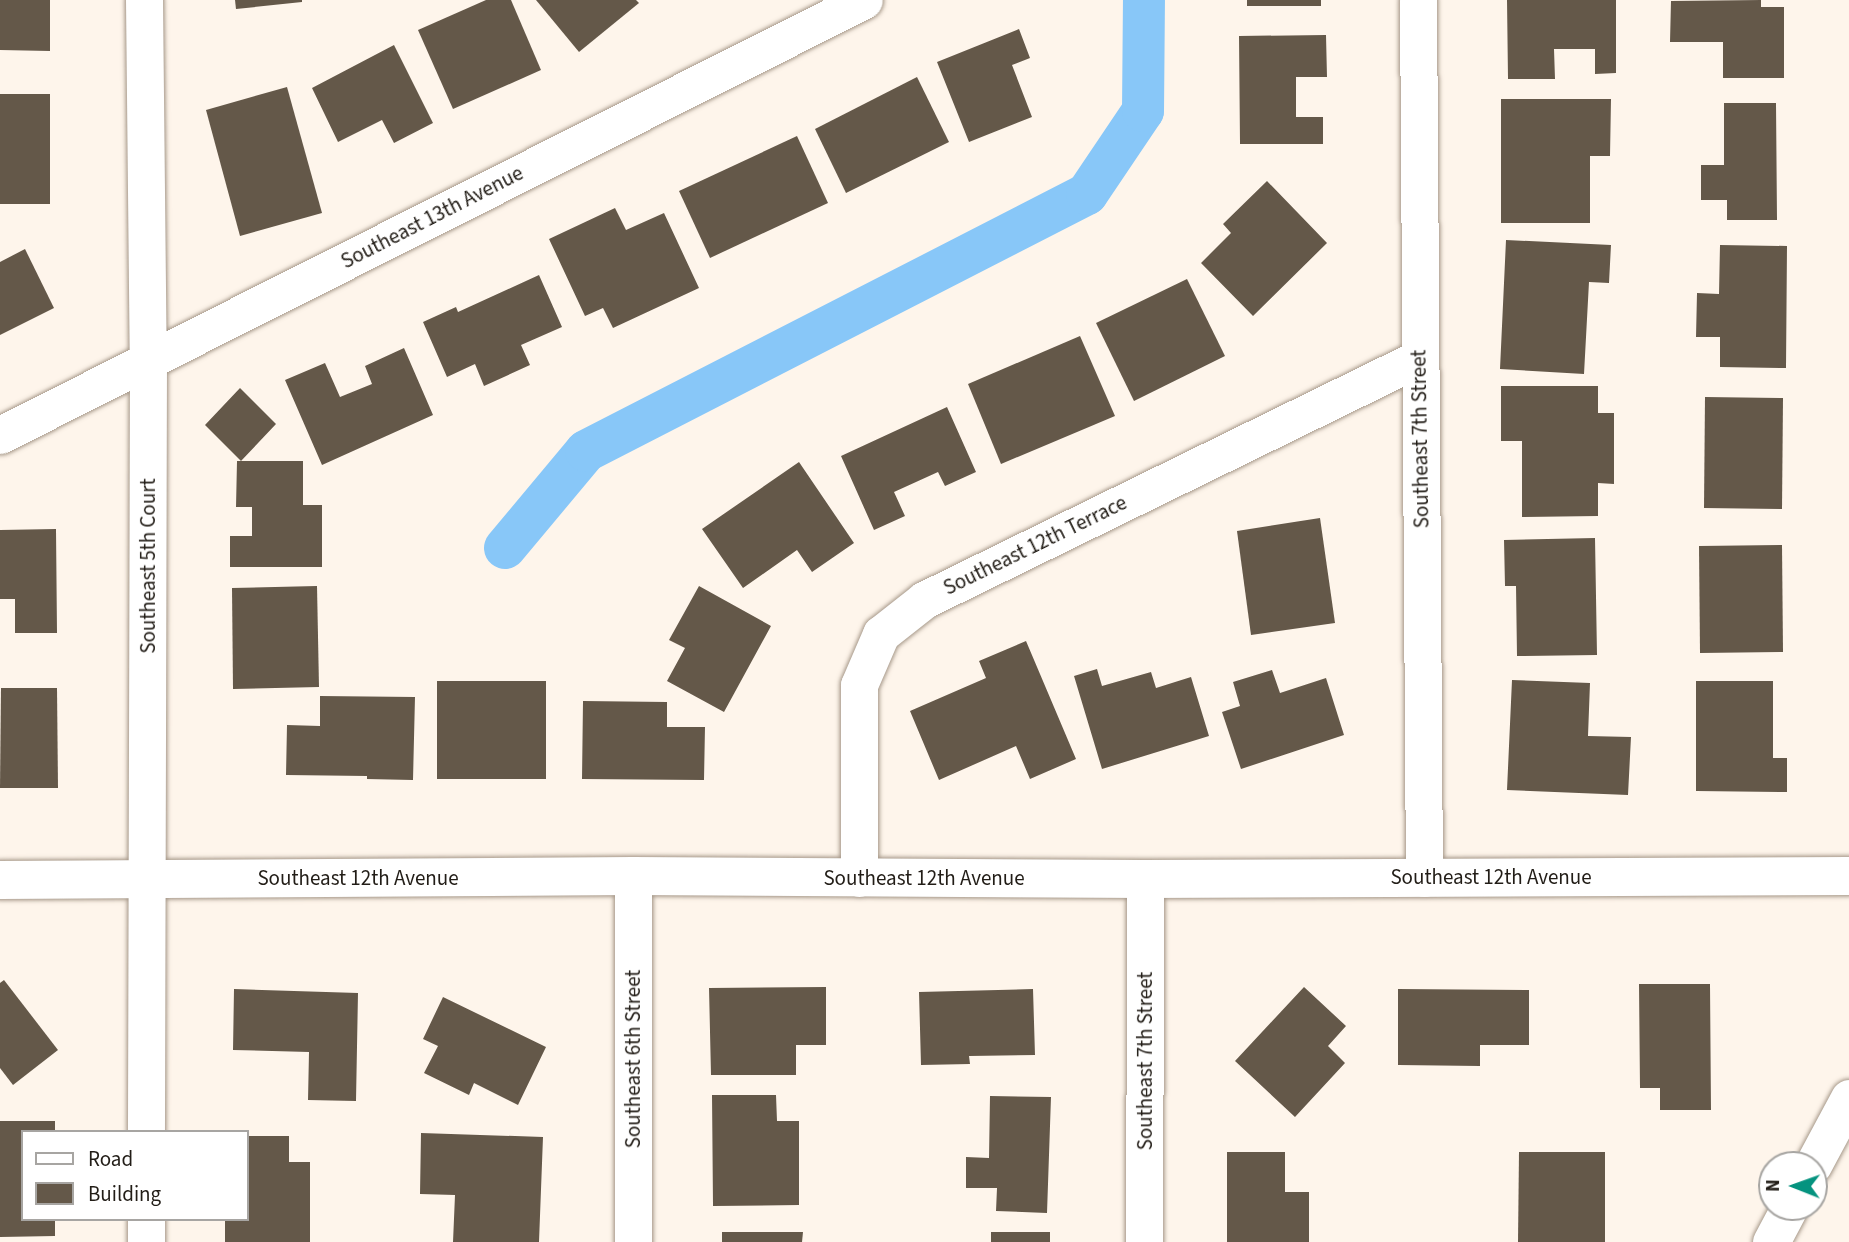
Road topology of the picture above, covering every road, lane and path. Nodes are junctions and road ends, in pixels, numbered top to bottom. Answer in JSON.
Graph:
{"nodes":[{"id":1,"x":144,"y":0,"type":"edge"},
{"id":2,"x":1418,"y":0,"type":"edge"},
{"id":3,"x":855,"y":1,"type":"edge"},
{"id":4,"x":1419,"y":358,"type":"junction"},
{"id":5,"x":148,"y":359,"type":"junction"},
{"id":6,"x":0,"y":435,"type":"edge"},
{"id":7,"x":633,"y":876,"type":"junction"},
{"id":8,"x":1849,"y":876,"type":"edge"},
{"id":9,"x":859,"y":878,"type":"junction"},
{"id":10,"x":1424,"y":878,"type":"junction"},
{"id":11,"x":1145,"y":879,"type":"junction"},
{"id":12,"x":0,"y":880,"type":"edge"},
{"id":13,"x":148,"y":880,"type":"junction"},
{"id":14,"x":1849,"y":1098,"type":"edge"},
{"id":15,"x":146,"y":1130,"type":"edge"},
{"id":16,"x":1821,"y":1151,"type":"edge"},
{"id":17,"x":146,"y":1221,"type":"edge"},
{"id":18,"x":1782,"y":1221,"type":"edge"},
{"id":19,"x":146,"y":1242,"type":"edge"},
{"id":20,"x":633,"y":1242,"type":"edge"},
{"id":21,"x":1144,"y":1242,"type":"edge"},
{"id":22,"x":1771,"y":1242,"type":"edge"}],
"edges":[{"from":1,"to":5,"type":"street","name":"Southeast 5th Court"},
{"from":2,"to":4,"type":"street","name":"Southeast 7th Street"},
{"from":3,"to":5,"type":"street","name":"Southeast 13th Avenue"},
{"from":4,"to":9,"type":"street","name":"Southeast 12th Terrace"},
{"from":4,"to":10,"type":"street","name":"Southeast 7th Street"},
{"from":5,"to":6,"type":"street","name":"Southeast 13th Avenue"},
{"from":5,"to":13,"type":"street","name":"Southeast 5th Court"},
{"from":7,"to":9,"type":"street","name":"Southeast 12th Avenue"},
{"from":7,"to":13,"type":"street","name":"Southeast 12th Avenue"},
{"from":7,"to":20,"type":"street","name":"Southeast 6th Street"},
{"from":8,"to":10,"type":"street","name":"Southeast 12th Avenue"},
{"from":9,"to":11,"type":"street","name":"Southeast 12th Avenue"},
{"from":10,"to":11,"type":"street","name":"Southeast 12th Avenue"},
{"from":11,"to":21,"type":"street","name":"Southeast 7th Street"},
{"from":12,"to":13,"type":"street","name":"Southeast 12th Avenue"},
{"from":13,"to":15,"type":"street","name":"Southeast 5th Court"},
{"from":14,"to":16,"type":"street"},
{"from":17,"to":19,"type":"street"},
{"from":18,"to":22,"type":"street"}]}
